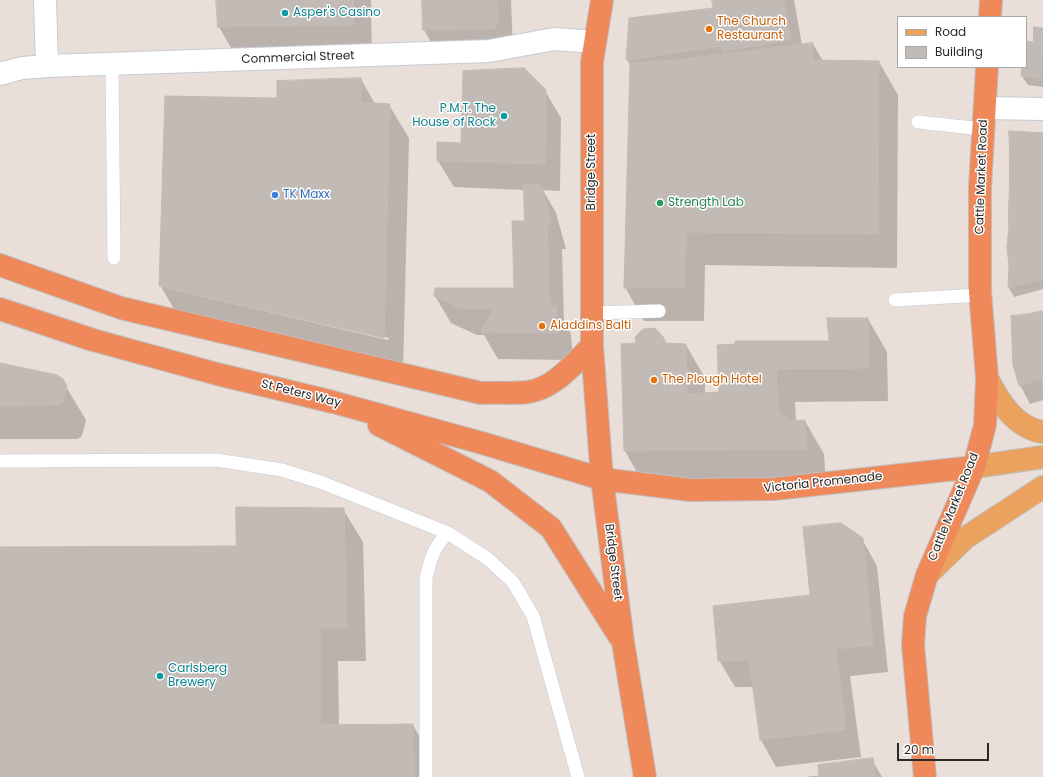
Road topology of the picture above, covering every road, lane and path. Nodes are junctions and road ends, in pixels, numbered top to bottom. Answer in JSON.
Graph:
{"nodes":[{"id":1,"x":45,"y":0,"type":"edge"},
{"id":2,"x":602,"y":0,"type":"edge"},
{"id":3,"x":991,"y":0,"type":"edge"},
{"id":4,"x":990,"y":16,"type":"edge"},
{"id":5,"x":595,"y":42,"type":"junction"},
{"id":6,"x":112,"y":65,"type":"junction"},
{"id":7,"x":47,"y":66,"type":"junction"},
{"id":8,"x":987,"y":68,"type":"edge"},
{"id":9,"x":0,"y":74,"type":"edge"},
{"id":10,"x":1043,"y":109,"type":"edge"},
{"id":11,"x":984,"y":119,"type":"junction"},
{"id":12,"x":918,"y":122,"type":"dead end"},
{"id":13,"x":114,"y":258,"type":"dead end"},
{"id":14,"x":0,"y":265,"type":"edge"},
{"id":15,"x":980,"y":295,"type":"junction"},
{"id":16,"x":895,"y":300,"type":"dead end"},
{"id":17,"x":0,"y":309,"type":"edge"},
{"id":18,"x":659,"y":311,"type":"dead end"},
{"id":19,"x":592,"y":313,"type":"junction"},
{"id":20,"x":592,"y":346,"type":"junction"},
{"id":21,"x":987,"y":378,"type":"junction"},
{"id":22,"x":333,"y":402,"type":"junction"},
{"id":23,"x":1043,"y":432,"type":"edge"},
{"id":24,"x":1043,"y":457,"type":"edge"},
{"id":25,"x":0,"y":461,"type":"edge"},
{"id":26,"x":974,"y":466,"type":"junction"},
{"id":27,"x":602,"y":479,"type":"junction"},
{"id":28,"x":1043,"y":487,"type":"edge"},
{"id":29,"x":448,"y":533,"type":"junction"},
{"id":30,"x":927,"y":574,"type":"junction"},
{"id":31,"x":623,"y":642,"type":"junction"},
{"id":32,"x":426,"y":777,"type":"edge"},
{"id":33,"x":578,"y":777,"type":"edge"},
{"id":34,"x":644,"y":777,"type":"edge"},
{"id":35,"x":925,"y":777,"type":"edge"}],
"edges":[{"from":1,"to":7,"type":"street"},
{"from":2,"to":5,"type":"highway","name":"Bridge Street"},
{"from":3,"to":4,"type":"highway"},
{"from":5,"to":6,"type":"street","name":"Commercial Street"},
{"from":5,"to":19,"type":"highway","name":"Bridge Street"},
{"from":6,"to":7,"type":"street","name":"Commercial Street"},
{"from":6,"to":13,"type":"lane"},
{"from":7,"to":9,"type":"street","name":"Commercial Street"},
{"from":8,"to":11,"type":"highway","name":"Cattle Market Road"},
{"from":10,"to":11,"type":"street"},
{"from":11,"to":12,"type":"lane"},
{"from":11,"to":15,"type":"highway","name":"Cattle Market Road"},
{"from":14,"to":20,"type":"highway"},
{"from":15,"to":16,"type":"lane"},
{"from":15,"to":21,"type":"highway","name":"Cattle Market Road"},
{"from":17,"to":22,"type":"highway","name":"St Peters Way"},
{"from":18,"to":19,"type":"lane"},
{"from":19,"to":20,"type":"highway","name":"Bridge Street"},
{"from":20,"to":27,"type":"highway","name":"Bridge Street"},
{"from":21,"to":23,"type":"main road"},
{"from":21,"to":26,"type":"highway","name":"Cattle Market Road"},
{"from":22,"to":27,"type":"highway","name":"St Peters Way"},
{"from":22,"to":31,"type":"highway"},
{"from":24,"to":26,"type":"main road","name":"Victoria Promenade"},
{"from":25,"to":29,"type":"lane"},
{"from":26,"to":27,"type":"highway","name":"Victoria Promenade"},
{"from":26,"to":30,"type":"highway","name":"Cattle Market Road"},
{"from":27,"to":31,"type":"highway","name":"Bridge Street"},
{"from":28,"to":30,"type":"main road"},
{"from":29,"to":32,"type":"lane"},
{"from":29,"to":33,"type":"lane"},
{"from":30,"to":35,"type":"highway","name":"Cattle Market Road"},
{"from":31,"to":34,"type":"highway","name":"Bridge Street"}]}
